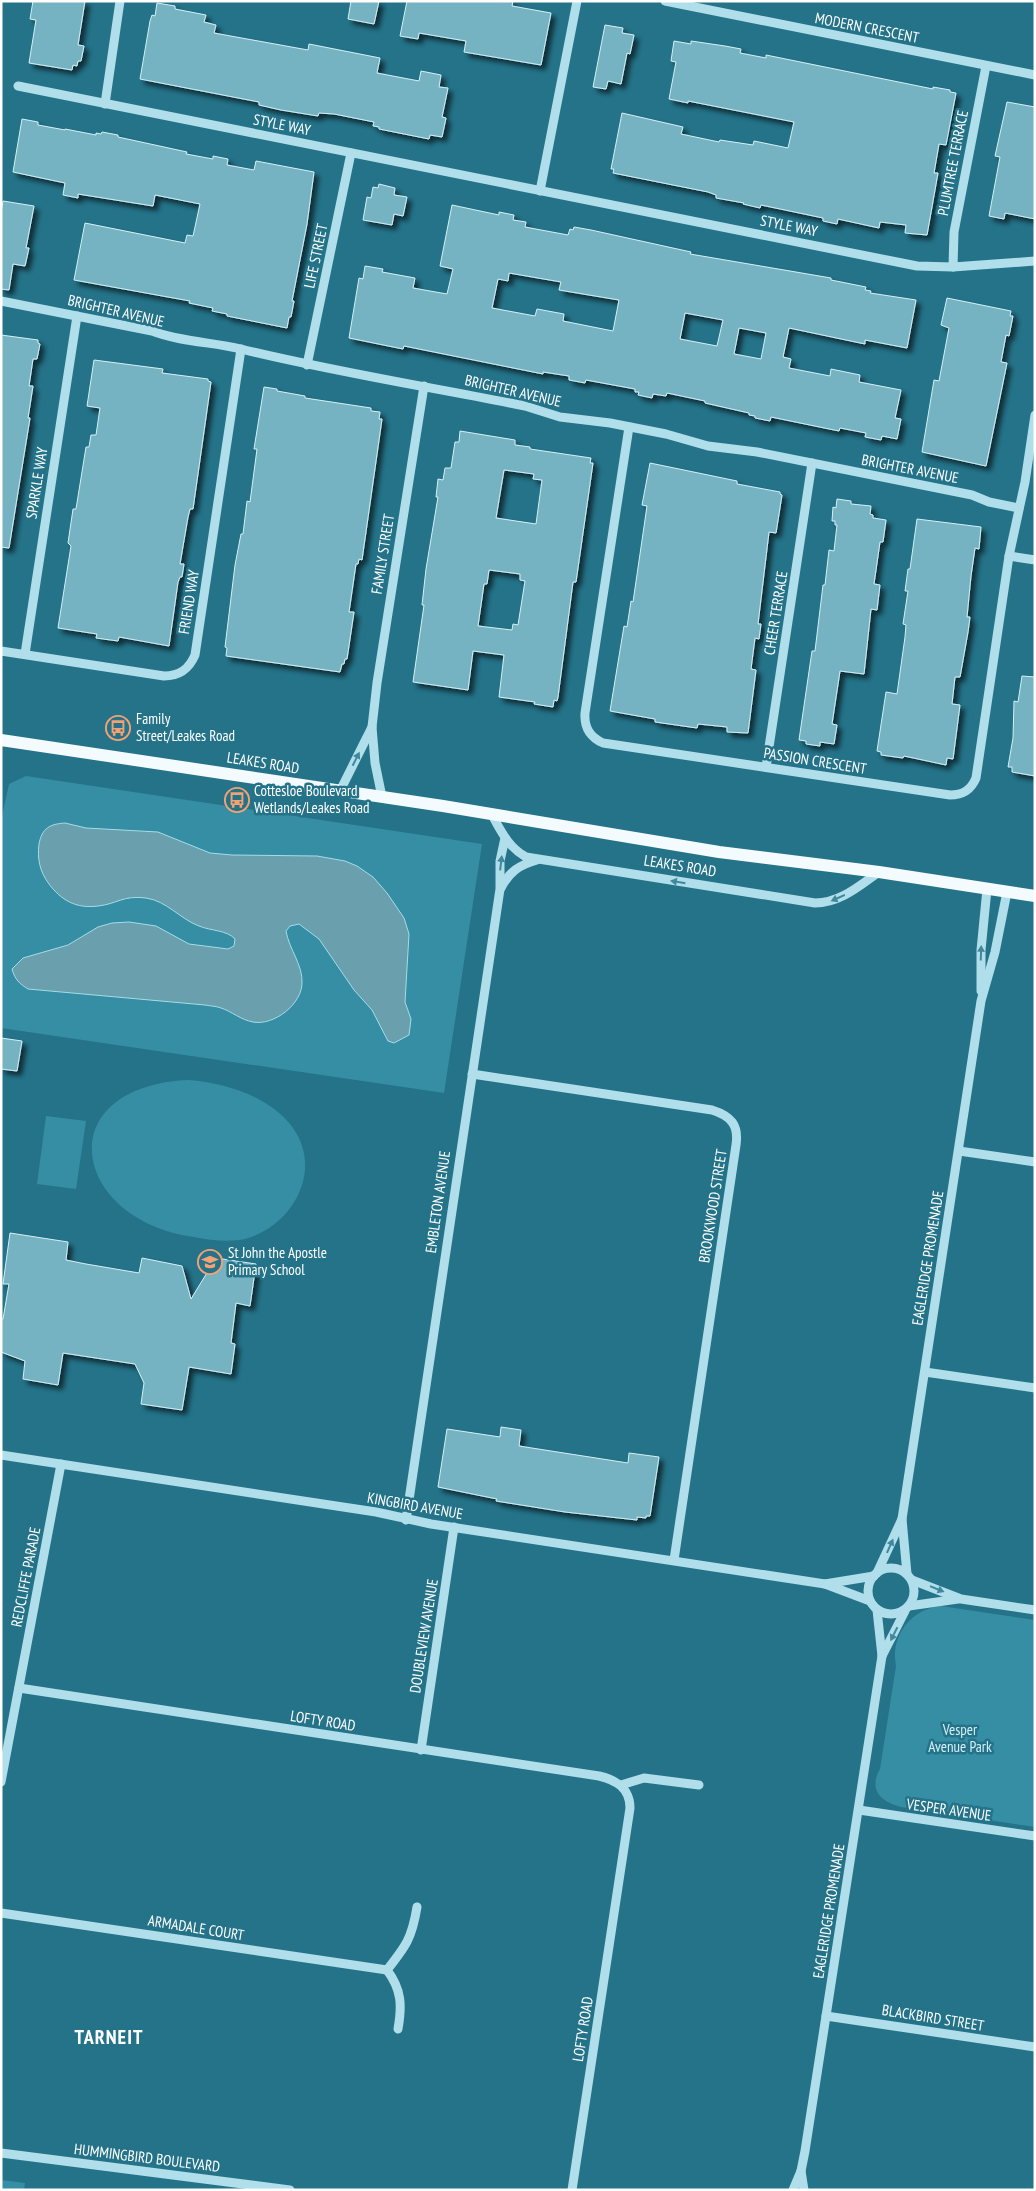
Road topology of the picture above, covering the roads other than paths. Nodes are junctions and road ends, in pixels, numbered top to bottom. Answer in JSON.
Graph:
{"nodes":[{"id":1,"x":120,"y":1,"type":"edge"},
{"id":2,"x":577,"y":1,"type":"edge"},
{"id":3,"x":665,"y":1,"type":"edge"},
{"id":4,"x":986,"y":66,"type":"junction"},
{"id":5,"x":1035,"y":75,"type":"edge"},
{"id":6,"x":18,"y":86,"type":"dead end"},
{"id":7,"x":105,"y":104,"type":"junction"},
{"id":8,"x":351,"y":153,"type":"junction"},
{"id":9,"x":540,"y":191,"type":"junction"},
{"id":10,"x":1035,"y":261,"type":"edge"},
{"id":11,"x":953,"y":267,"type":"junction"},
{"id":12,"x":1,"y":301,"type":"edge"},
{"id":13,"x":77,"y":316,"type":"junction"},
{"id":14,"x":241,"y":349,"type":"junction"},
{"id":15,"x":307,"y":364,"type":"junction"},
{"id":16,"x":424,"y":386,"type":"junction"},
{"id":17,"x":1035,"y":415,"type":"edge"},
{"id":18,"x":629,"y":427,"type":"junction"},
{"id":19,"x":812,"y":463,"type":"junction"},
{"id":20,"x":1019,"y":508,"type":"junction"},
{"id":21,"x":1009,"y":556,"type":"junction"},
{"id":22,"x":1035,"y":560,"type":"edge"},
{"id":23,"x":1,"y":651,"type":"edge"},
{"id":24,"x":25,"y":654,"type":"junction"},
{"id":25,"x":372,"y":727,"type":"junction"},
{"id":26,"x":1,"y":740,"type":"edge"},
{"id":27,"x":766,"y":767,"type":"junction"},
{"id":28,"x":340,"y":791,"type":"junction"},
{"id":29,"x":382,"y":797,"type":"junction"},
{"id":30,"x":491,"y":814,"type":"junction"},
{"id":31,"x":505,"y":838,"type":"junction"},
{"id":32,"x":537,"y":860,"type":"junction"},
{"id":33,"x":879,"y":872,"type":"junction"},
{"id":34,"x":500,"y":889,"type":"junction"},
{"id":35,"x":987,"y":889,"type":"junction"},
{"id":36,"x":1007,"y":892,"type":"junction"},
{"id":37,"x":1035,"y":896,"type":"edge"},
{"id":38,"x":981,"y":1001,"type":"junction"},
{"id":39,"x":472,"y":1074,"type":"junction"},
{"id":40,"x":959,"y":1151,"type":"junction"},
{"id":41,"x":1035,"y":1162,"type":"edge"},
{"id":42,"x":925,"y":1372,"type":"junction"},
{"id":43,"x":1035,"y":1388,"type":"edge"},
{"id":44,"x":1,"y":1455,"type":"edge"},
{"id":45,"x":61,"y":1464,"type":"junction"},
{"id":46,"x":902,"y":1519,"type":"junction"},
{"id":47,"x":406,"y":1520,"type":"junction"},
{"id":48,"x":454,"y":1528,"type":"junction"},
{"id":49,"x":674,"y":1560,"type":"junction"},
{"id":50,"x":876,"y":1574,"type":"junction"},
{"id":51,"x":909,"y":1577,"type":"junction"},
{"id":52,"x":825,"y":1584,"type":"junction"},
{"id":53,"x":961,"y":1599,"type":"junction"},
{"id":54,"x":870,"y":1601,"type":"junction"},
{"id":55,"x":907,"y":1608,"type":"junction"},
{"id":56,"x":877,"y":1610,"type":"junction"},
{"id":57,"x":1035,"y":1610,"type":"edge"},
{"id":58,"x":882,"y":1656,"type":"junction"},
{"id":59,"x":19,"y":1688,"type":"junction"},
{"id":60,"x":421,"y":1750,"type":"junction"},
{"id":61,"x":1,"y":1782,"type":"edge"},
{"id":62,"x":621,"y":1785,"type":"junction"},
{"id":63,"x":699,"y":1785,"type":"dead end"},
{"id":64,"x":859,"y":1810,"type":"junction"},
{"id":65,"x":1035,"y":1836,"type":"edge"},
{"id":66,"x":417,"y":1907,"type":"dead end"},
{"id":67,"x":1,"y":1913,"type":"edge"},
{"id":68,"x":387,"y":1970,"type":"junction"},
{"id":69,"x":826,"y":2016,"type":"junction"},
{"id":70,"x":398,"y":2029,"type":"dead end"},
{"id":71,"x":1035,"y":2048,"type":"edge"},
{"id":72,"x":1,"y":2153,"type":"edge"},
{"id":73,"x":800,"y":2171,"type":"junction"},
{"id":74,"x":290,"y":2190,"type":"edge"},
{"id":75,"x":572,"y":2190,"type":"edge"},
{"id":76,"x":793,"y":2190,"type":"edge"},
{"id":77,"x":804,"y":2190,"type":"edge"}],
"edges":[{"from":1,"to":7,"type":"street"},
{"from":2,"to":9,"type":"street"},
{"from":3,"to":4,"type":"street","name":"MODERN CRESCENT"},
{"from":4,"to":5,"type":"street","name":"MODERN CRESCENT"},
{"from":4,"to":11,"type":"street","name":"PLUMTREE TERRACE"},
{"from":6,"to":7,"type":"street","name":"STYLE WAY"},
{"from":7,"to":8,"type":"street","name":"STYLE WAY"},
{"from":8,"to":9,"type":"street","name":"STYLE WAY"},
{"from":8,"to":15,"type":"street","name":"LIFE STREET"},
{"from":9,"to":11,"type":"street","name":"STYLE WAY"},
{"from":10,"to":11,"type":"street","name":"STYLE WAY"},
{"from":12,"to":13,"type":"street","name":"BRIGHTER AVENUE"},
{"from":13,"to":14,"type":"street","name":"BRIGHTER AVENUE"},
{"from":13,"to":24,"type":"street","name":"SPARKLE WAY"},
{"from":14,"to":15,"type":"street","name":"BRIGHTER AVENUE"},
{"from":14,"to":24,"type":"street","name":"FRIEND WAY"},
{"from":15,"to":16,"type":"street","name":"BRIGHTER AVENUE"},
{"from":16,"to":18,"type":"street","name":"BRIGHTER AVENUE"},
{"from":16,"to":25,"type":"street","name":"FAMILY STREET"},
{"from":17,"to":20,"type":"street","name":"PASSION CRESCENT"},
{"from":18,"to":19,"type":"street","name":"BRIGHTER AVENUE"},
{"from":18,"to":27,"type":"street","name":"PASSION CRESCENT"},
{"from":19,"to":20,"type":"street","name":"BRIGHTER AVENUE"},
{"from":19,"to":27,"type":"street","name":"CHEER TERRACE"},
{"from":20,"to":21,"type":"street","name":"PASSION CRESCENT"},
{"from":21,"to":22,"type":"street"},
{"from":21,"to":27,"type":"street","name":"PASSION CRESCENT"},
{"from":23,"to":24,"type":"street","name":"FRIEND WAY"},
{"from":28,"to":25,"type":"street","name":"FAMILY STREET","one_way":true},
{"from":25,"to":29,"type":"street","name":"FAMILY STREET"},
{"from":26,"to":28,"type":"main road","name":"LEAKES ROAD"},
{"from":28,"to":29,"type":"main road","name":"LEAKES ROAD"},
{"from":29,"to":30,"type":"main road","name":"LEAKES ROAD"},
{"from":30,"to":31,"type":"street","name":"LEAKES ROAD"},
{"from":30,"to":33,"type":"main road","name":"LEAKES ROAD"},
{"from":31,"to":32,"type":"street","name":"LEAKES ROAD"},
{"from":34,"to":31,"type":"street","name":"EMBLETON AVENUE","one_way":true},
{"from":33,"to":32,"type":"street","name":"LEAKES ROAD","one_way":true},
{"from":32,"to":34,"type":"street","name":"EMBLETON AVENUE"},
{"from":33,"to":35,"type":"main road","name":"LEAKES ROAD"},
{"from":34,"to":39,"type":"street","name":"EMBLETON AVENUE"},
{"from":35,"to":36,"type":"main road","name":"LEAKES ROAD"},
{"from":38,"to":35,"type":"street","name":"EAGLERIDGE PROMENADE","one_way":true},
{"from":36,"to":37,"type":"main road","name":"LEAKES ROAD"},
{"from":36,"to":38,"type":"street","name":"EAGLERIDGE PROMENADE"},
{"from":38,"to":40,"type":"street","name":"EAGLERIDGE PROMENADE"},
{"from":39,"to":47,"type":"street","name":"EMBLETON AVENUE"},
{"from":39,"to":49,"type":"street","name":"BROOKWOOD STREET"},
{"from":40,"to":41,"type":"street"},
{"from":40,"to":42,"type":"street","name":"EAGLERIDGE PROMENADE"},
{"from":42,"to":43,"type":"street"},
{"from":42,"to":46,"type":"street","name":"EAGLERIDGE PROMENADE"},
{"from":44,"to":45,"type":"street","name":"KINGBIRD AVENUE"},
{"from":45,"to":47,"type":"street","name":"KINGBIRD AVENUE"},
{"from":45,"to":59,"type":"street","name":"REDCLIFFE PARADE"},
{"from":50,"to":46,"type":"street","name":"EAGLERIDGE PROMENADE","one_way":true},
{"from":46,"to":51,"type":"street","name":"EAGLERIDGE PROMENADE"},
{"from":47,"to":48,"type":"street","name":"KINGBIRD AVENUE"},
{"from":48,"to":49,"type":"street","name":"KINGBIRD AVENUE"},
{"from":48,"to":60,"type":"street","name":"DOUBLEVIEW AVENUE"},
{"from":49,"to":52,"type":"street","name":"KINGBIRD AVENUE"},
{"from":50,"to":51,"type":"street"},
{"from":50,"to":52,"type":"street","name":"KINGBIRD AVENUE"},
{"from":50,"to":54,"type":"street"},
{"from":51,"to":53,"type":"street","one_way":true},
{"from":51,"to":55,"type":"street"},
{"from":52,"to":54,"type":"street","name":"KINGBIRD AVENUE"},
{"from":53,"to":55,"type":"street"},
{"from":53,"to":57,"type":"street"},
{"from":54,"to":56,"type":"street"},
{"from":55,"to":56,"type":"street"},
{"from":55,"to":58,"type":"street","name":"EAGLERIDGE PROMENADE","one_way":true},
{"from":56,"to":58,"type":"street","name":"EAGLERIDGE PROMENADE"},
{"from":58,"to":64,"type":"street","name":"EAGLERIDGE PROMENADE"},
{"from":59,"to":60,"type":"street","name":"LOFTY ROAD"},
{"from":59,"to":61,"type":"street","name":"REDCLIFFE PARADE"},
{"from":60,"to":62,"type":"street","name":"LOFTY ROAD"},
{"from":62,"to":63,"type":"street"},
{"from":62,"to":75,"type":"street","name":"LOFTY ROAD"},
{"from":64,"to":65,"type":"street","name":"VESPER AVENUE"},
{"from":64,"to":69,"type":"street","name":"EAGLERIDGE PROMENADE"},
{"from":66,"to":68,"type":"street"},
{"from":67,"to":68,"type":"street","name":"ARMADALE COURT"},
{"from":68,"to":70,"type":"street"},
{"from":69,"to":71,"type":"street","name":"BLACKBIRD STREET"},
{"from":69,"to":73,"type":"street","name":"EAGLERIDGE PROMENADE"},
{"from":72,"to":74,"type":"street","name":"HUMMINGBIRD BOULEVARD"},
{"from":73,"to":76,"type":"street","name":"EAGLERIDGE PROMENADE"},
{"from":73,"to":77,"type":"street","name":"EAGLERIDGE PROMENADE"}]}
